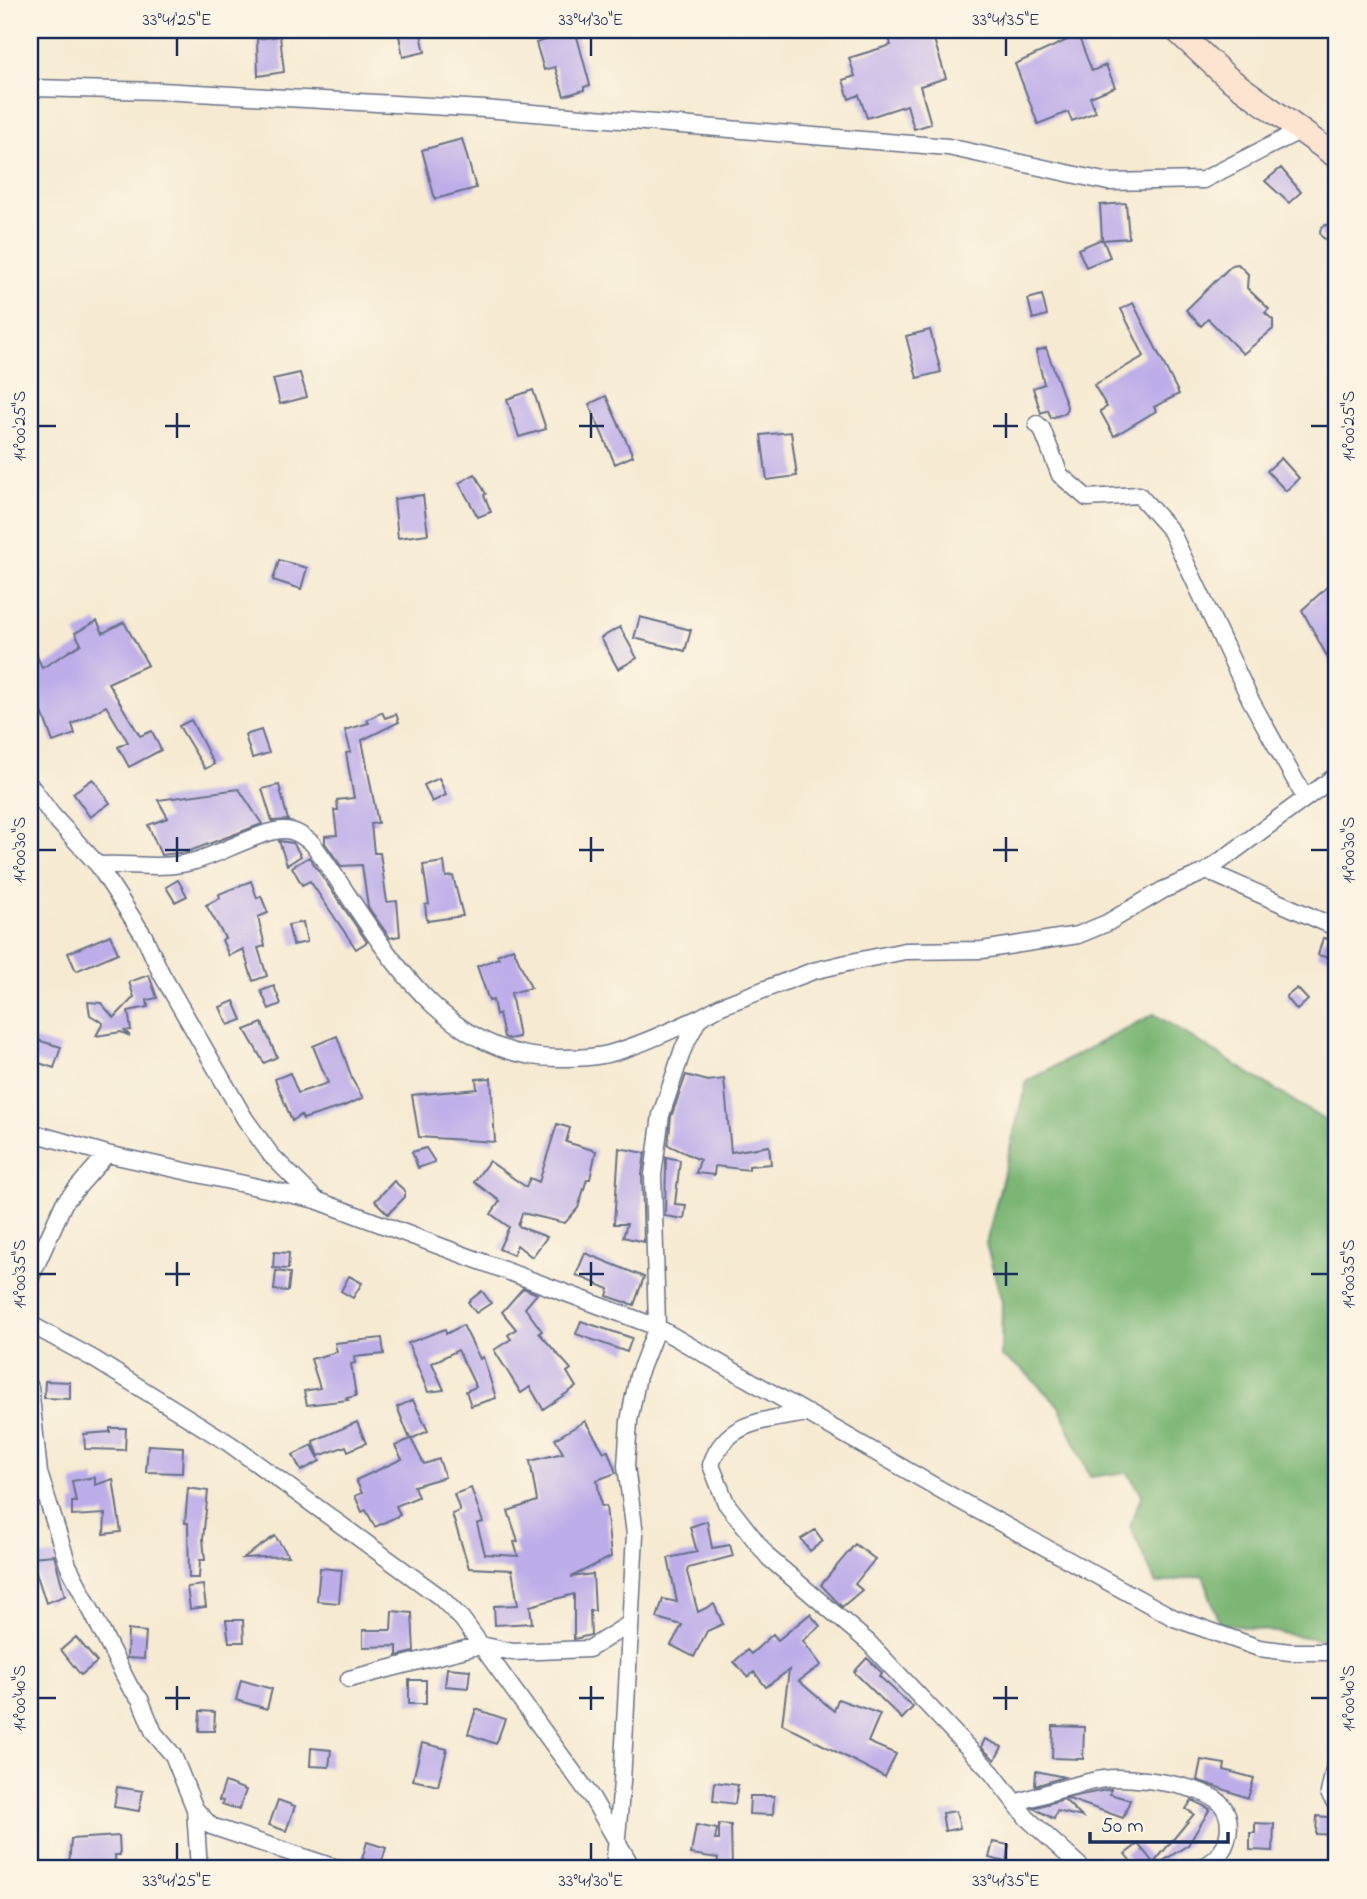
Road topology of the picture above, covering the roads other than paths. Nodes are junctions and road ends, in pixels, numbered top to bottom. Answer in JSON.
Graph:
{"nodes":[{"id":1,"x":1176,"y":30,"type":"edge"},
{"id":2,"x":30,"y":88,"type":"edge"},
{"id":3,"x":1299,"y":131,"type":"junction"},
{"id":4,"x":1337,"y":157,"type":"edge"},
{"id":5,"x":1037,"y":424,"type":"dead end"},
{"id":6,"x":1337,"y":775,"type":"edge"},
{"id":7,"x":30,"y":785,"type":"edge"},
{"id":8,"x":1305,"y":798,"type":"junction"},
{"id":9,"x":98,"y":865,"type":"junction"},
{"id":10,"x":1207,"y":871,"type":"junction"},
{"id":11,"x":1337,"y":928,"type":"edge"},
{"id":12,"x":699,"y":1018,"type":"junction"},
{"id":13,"x":30,"y":1132,"type":"edge"},
{"id":14,"x":107,"y":1154,"type":"junction"},
{"id":15,"x":316,"y":1200,"type":"junction"},
{"id":16,"x":30,"y":1279,"type":"edge"},
{"id":17,"x":30,"y":1324,"type":"edge"},
{"id":18,"x":657,"y":1326,"type":"junction"},
{"id":19,"x":30,"y":1387,"type":"edge"},
{"id":20,"x":808,"y":1413,"type":"junction"},
{"id":21,"x":629,"y":1624,"type":"junction"},
{"id":22,"x":481,"y":1645,"type":"junction"},
{"id":23,"x":1337,"y":1652,"type":"edge"},
{"id":24,"x":349,"y":1679,"type":"dead end"},
{"id":25,"x":1337,"y":1756,"type":"edge"},
{"id":26,"x":1015,"y":1804,"type":"junction"},
{"id":27,"x":1337,"y":1806,"type":"edge"},
{"id":28,"x":195,"y":1809,"type":"junction"},
{"id":29,"x":618,"y":1840,"type":"junction"},
{"id":30,"x":199,"y":1869,"type":"edge"},
{"id":31,"x":339,"y":1869,"type":"edge"},
{"id":32,"x":614,"y":1869,"type":"edge"},
{"id":33,"x":633,"y":1869,"type":"edge"},
{"id":34,"x":1083,"y":1869,"type":"edge"},
{"id":35,"x":1197,"y":1869,"type":"edge"}],
"edges":[{"from":1,"to":3,"type":"street"},
{"from":2,"to":3,"type":"street"},
{"from":3,"to":4,"type":"street"},
{"from":5,"to":8,"type":"street"},
{"from":6,"to":8,"type":"street"},
{"from":7,"to":9,"type":"street"},
{"from":8,"to":10,"type":"street"},
{"from":9,"to":12,"type":"street"},
{"from":9,"to":15,"type":"street"},
{"from":10,"to":11,"type":"street"},
{"from":10,"to":12,"type":"street"},
{"from":12,"to":18,"type":"street"},
{"from":13,"to":14,"type":"street"},
{"from":14,"to":15,"type":"street"},
{"from":14,"to":16,"type":"street"},
{"from":15,"to":18,"type":"street"},
{"from":17,"to":22,"type":"street"},
{"from":18,"to":20,"type":"street"},
{"from":18,"to":21,"type":"street"},
{"from":19,"to":28,"type":"street"},
{"from":20,"to":23,"type":"street"},
{"from":20,"to":26,"type":"street"},
{"from":21,"to":22,"type":"street"},
{"from":21,"to":29,"type":"street"},
{"from":22,"to":24,"type":"street"},
{"from":22,"to":29,"type":"street"},
{"from":25,"to":27,"type":"street"},
{"from":26,"to":34,"type":"street"},
{"from":26,"to":35,"type":"street"},
{"from":28,"to":30,"type":"street"},
{"from":28,"to":31,"type":"street"},
{"from":29,"to":32,"type":"street"},
{"from":29,"to":33,"type":"street"}]}
